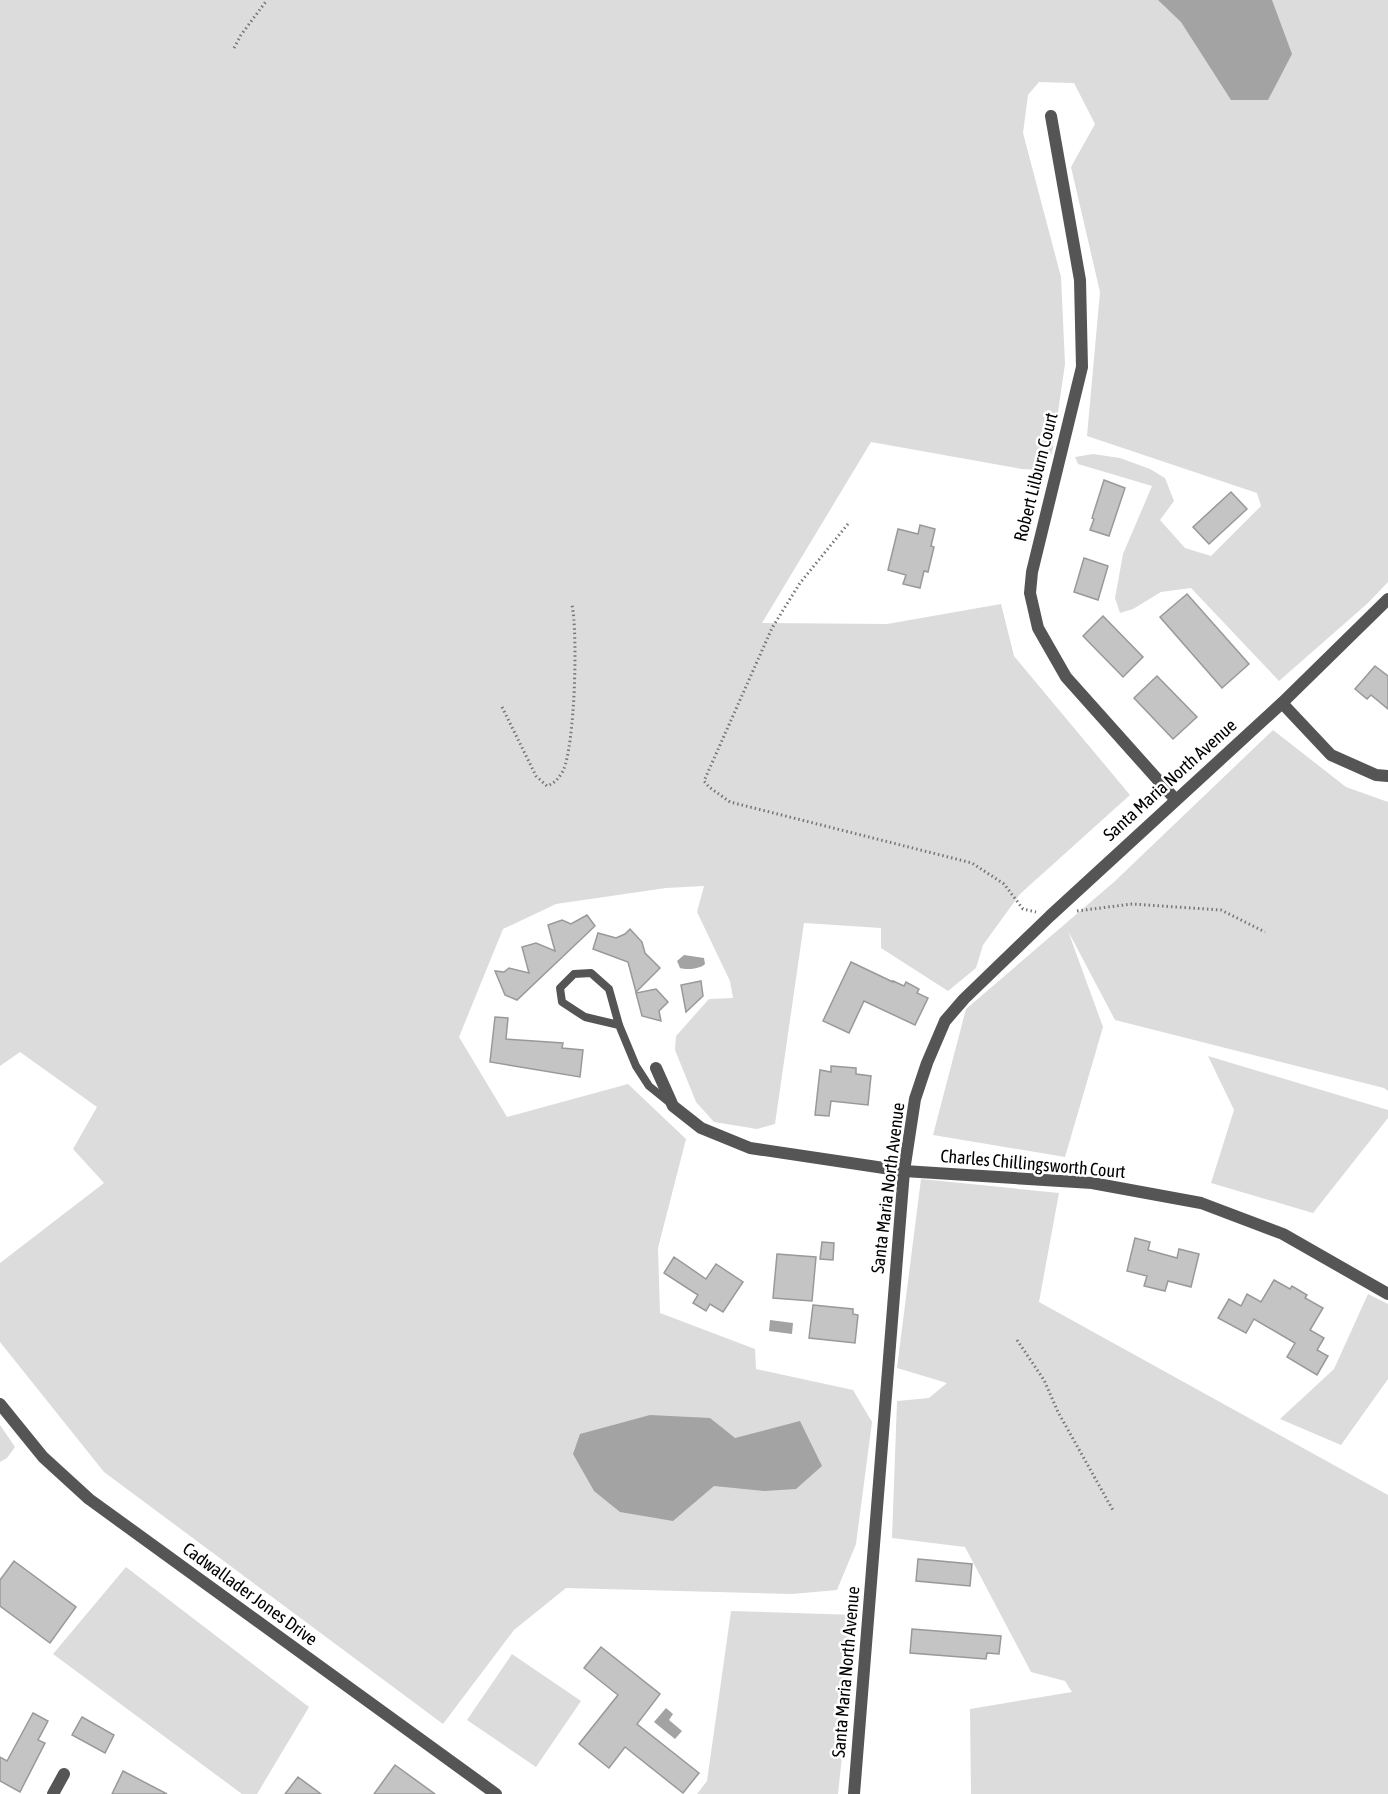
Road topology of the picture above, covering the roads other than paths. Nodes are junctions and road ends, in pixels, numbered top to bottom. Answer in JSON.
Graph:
{"nodes":[{"id":1,"x":1051,"y":116,"type":"dead end"},
{"id":2,"x":1388,"y":599,"type":"edge"},
{"id":3,"x":1282,"y":703,"type":"junction"},
{"id":4,"x":1388,"y":776,"type":"edge"},
{"id":5,"x":1175,"y":799,"type":"junction"},
{"id":6,"x":619,"y":1025,"type":"junction"},
{"id":7,"x":656,"y":1068,"type":"dead end"},
{"id":8,"x":673,"y":1106,"type":"junction"},
{"id":9,"x":904,"y":1171,"type":"junction"},
{"id":10,"x":1388,"y":1294,"type":"edge"},
{"id":11,"x":0,"y":1404,"type":"edge"},
{"id":12,"x":64,"y":1774,"type":"dead end"},
{"id":13,"x":53,"y":1794,"type":"edge"},
{"id":14,"x":496,"y":1794,"type":"edge"},
{"id":15,"x":854,"y":1794,"type":"edge"}],
"edges":[{"from":1,"to":5,"type":"street","name":"Robert Lilburn Court"},
{"from":2,"to":3,"type":"street","name":"Santa Maria North Avenue"},
{"from":3,"to":4,"type":"street"},
{"from":3,"to":5,"type":"street","name":"Santa Maria North Avenue"},
{"from":5,"to":9,"type":"street","name":"Santa Maria North Avenue"},
{"from":6,"to":6,"type":"lane"},
{"from":6,"to":8,"type":"lane"},
{"from":7,"to":8,"type":"street"},
{"from":8,"to":9,"type":"street","name":"Charles Chillingsworth Court"},
{"from":9,"to":10,"type":"street","name":"Charles Chillingsworth Court"},
{"from":9,"to":15,"type":"street","name":"Santa Maria North Avenue"},
{"from":11,"to":14,"type":"street","name":"Cadwallader Jones Drive"},
{"from":12,"to":13,"type":"street"}]}
